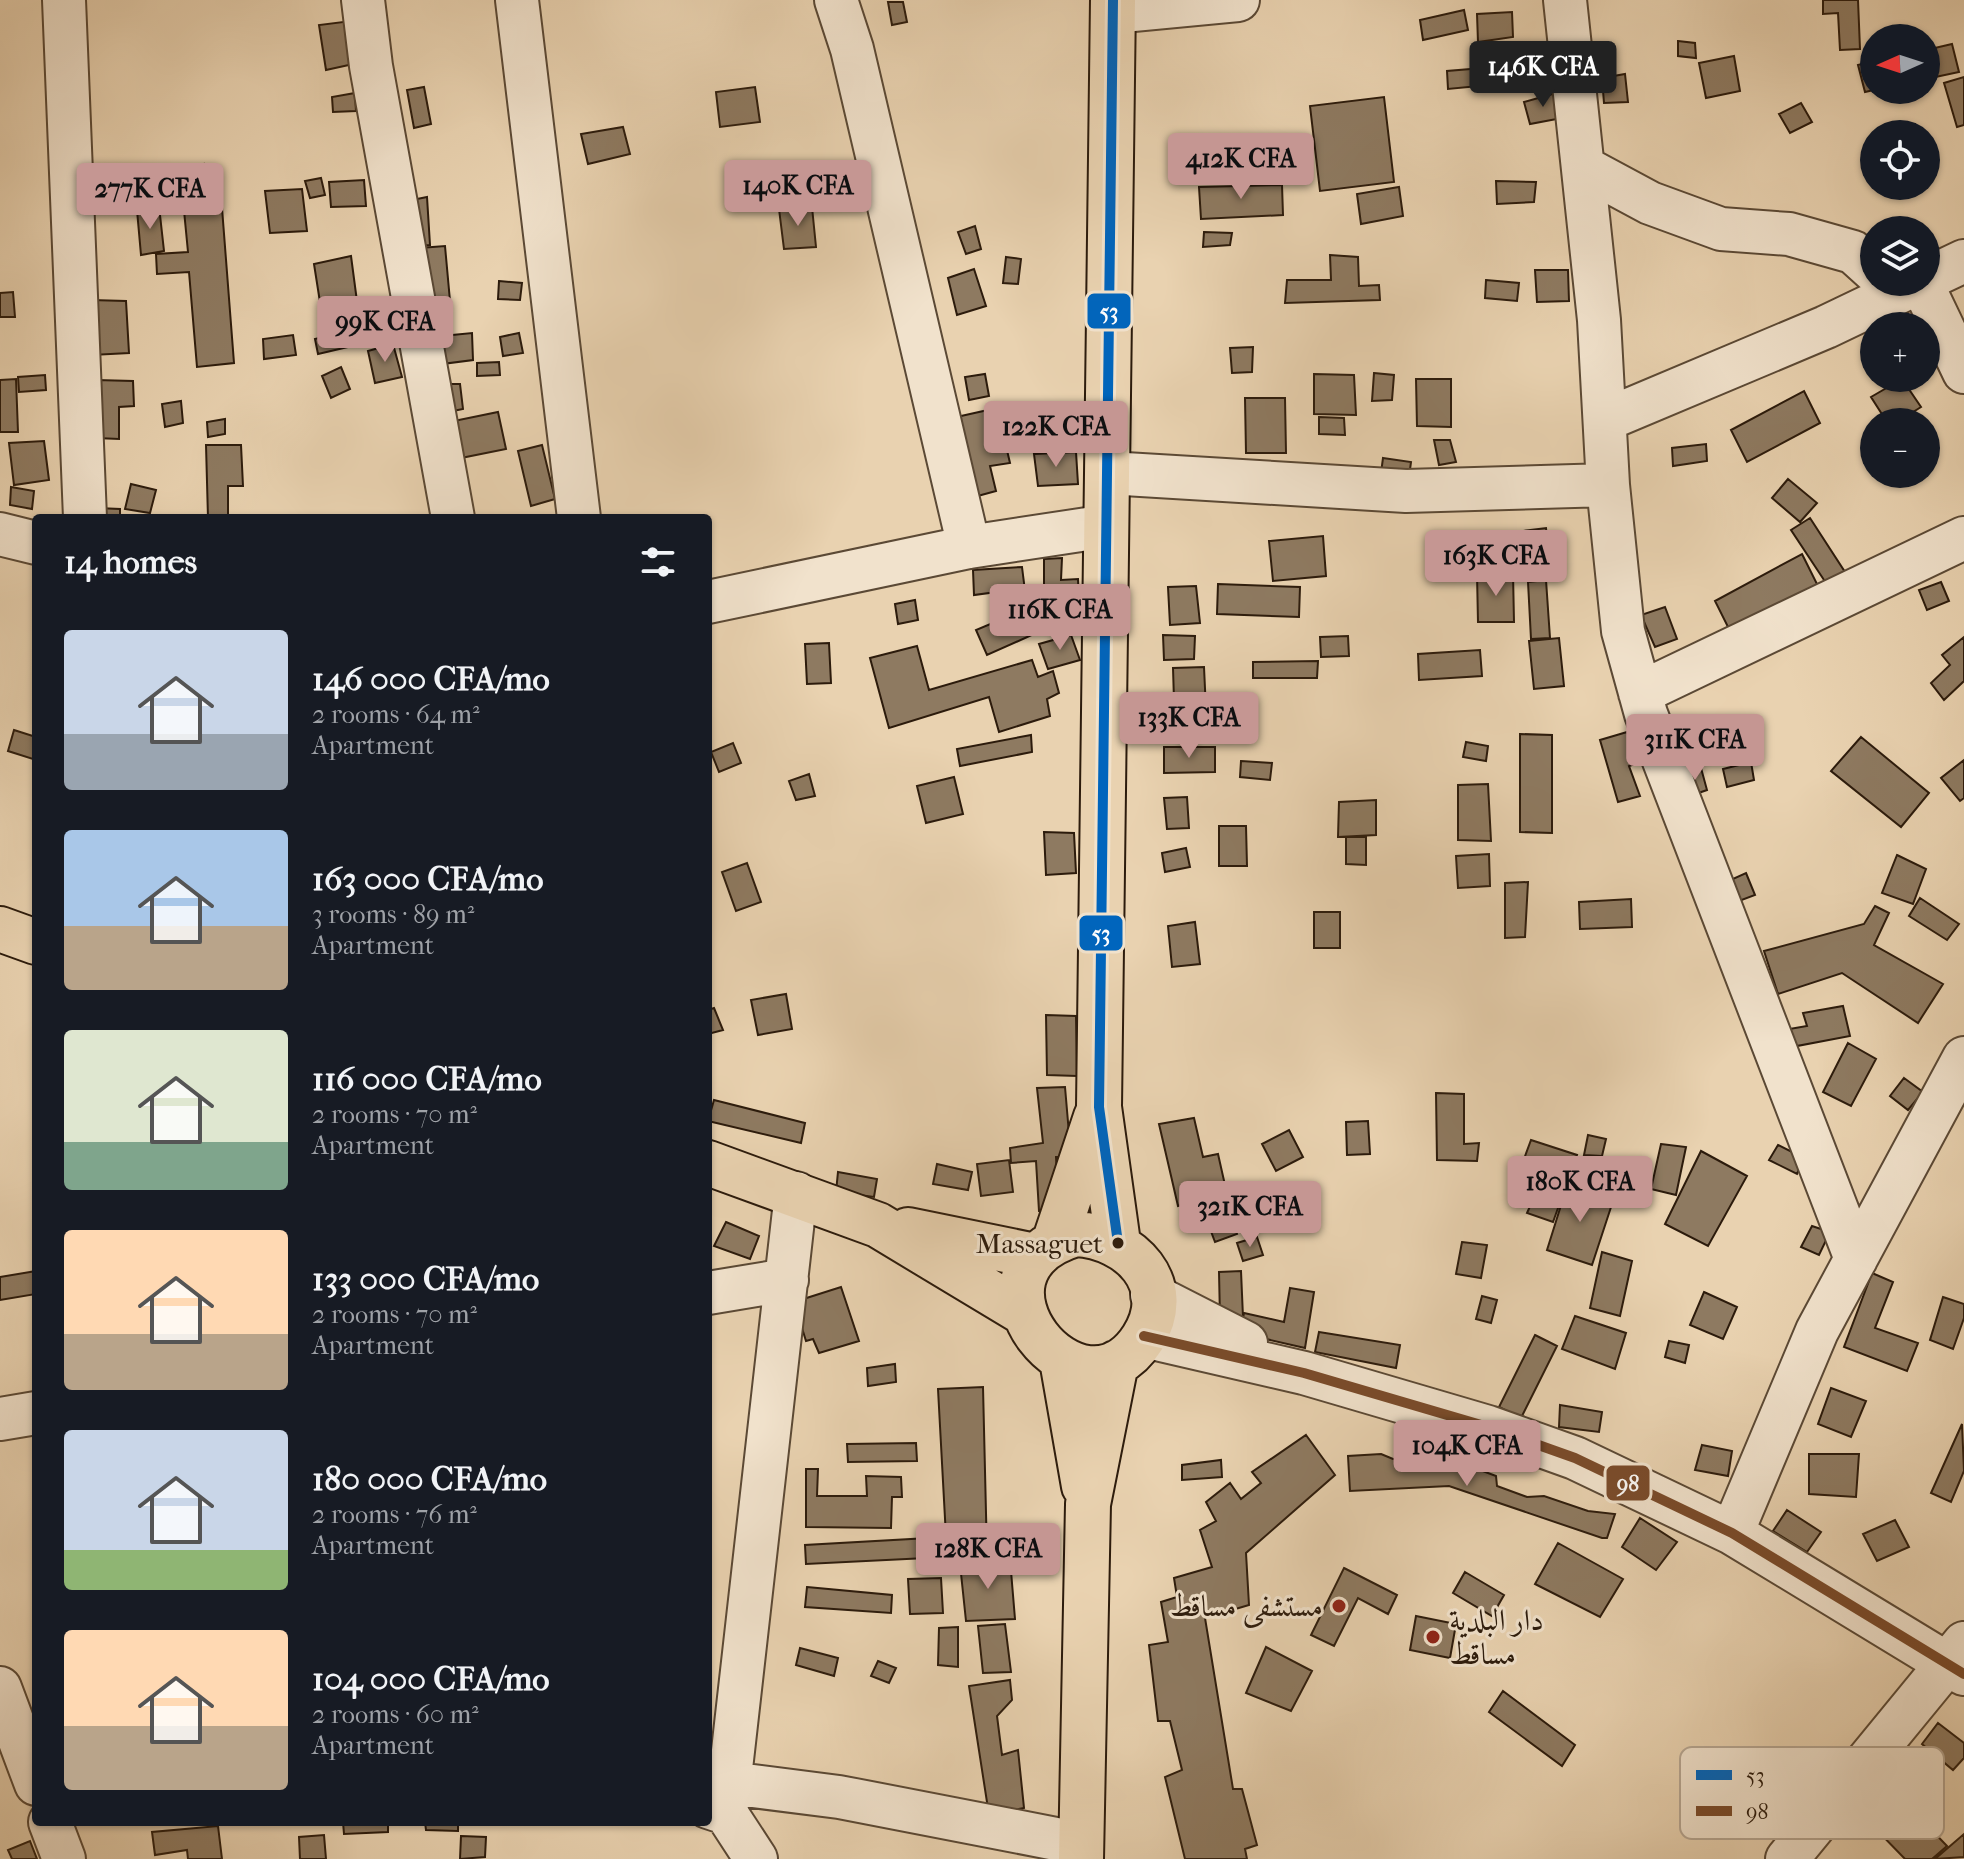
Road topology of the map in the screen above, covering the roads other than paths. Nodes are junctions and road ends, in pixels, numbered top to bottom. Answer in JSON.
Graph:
{"nodes":[{"id":1,"x":64,"y":0,"type":"edge"},
{"id":2,"x":363,"y":0,"type":"edge"},
{"id":3,"x":517,"y":0,"type":"edge"},
{"id":4,"x":836,"y":0,"type":"edge"},
{"id":5,"x":1238,"y":0,"type":"edge"},
{"id":6,"x":1565,"y":0,"type":"edge"},
{"id":7,"x":1112,"y":6,"type":"edge"},
{"id":8,"x":1583,"y":167,"type":"junction"},
{"id":9,"x":1860,"y":256,"type":"edge"},
{"id":10,"x":1964,"y":261,"type":"edge"},
{"id":11,"x":1940,"y":269,"type":"edge"},
{"id":12,"x":1874,"y":296,"type":"edge"},
{"id":13,"x":1913,"y":296,"type":"edge"},
{"id":14,"x":1964,"y":372,"type":"edge"},
{"id":15,"x":1605,"y":420,"type":"junction"},
{"id":16,"x":1108,"y":473,"type":"junction"},
{"id":17,"x":1608,"y":485,"type":"junction"},
{"id":18,"x":85,"y":514,"type":"edge"},
{"id":19,"x":452,"y":514,"type":"edge"},
{"id":20,"x":579,"y":514,"type":"edge"},
{"id":21,"x":1107,"y":526,"type":"junction"},
{"id":22,"x":0,"y":534,"type":"edge"},
{"id":23,"x":1964,"y":538,"type":"edge"},
{"id":24,"x":32,"y":542,"type":"edge"},
{"id":25,"x":969,"y":547,"type":"junction"},
{"id":26,"x":712,"y":601,"type":"edge"},
{"id":27,"x":1640,"y":693,"type":"junction"},
{"id":28,"x":0,"y":929,"type":"edge"},
{"id":29,"x":32,"y":941,"type":"edge"},
{"id":30,"x":1964,"y":1058,"type":"edge"},
{"id":31,"x":1099,"y":1107,"type":"junction"},
{"id":32,"x":712,"y":1164,"type":"edge"},
{"id":33,"x":796,"y":1193,"type":"junction"},
{"id":34,"x":878,"y":1225,"type":"junction"},
{"id":35,"x":1118,"y":1243,"type":"junction"},
{"id":36,"x":1045,"y":1248,"type":"junction"},
{"id":37,"x":1856,"y":1259,"type":"junction"},
{"id":38,"x":787,"y":1280,"type":"junction"},
{"id":39,"x":712,"y":1292,"type":"edge"},
{"id":40,"x":1024,"y":1313,"type":"junction"},
{"id":41,"x":1137,"y":1332,"type":"junction"},
{"id":42,"x":1062,"y":1360,"type":"junction"},
{"id":43,"x":32,"y":1414,"type":"edge"},
{"id":44,"x":0,"y":1419,"type":"edge"},
{"id":45,"x":1088,"y":1504,"type":"junction"},
{"id":46,"x":1732,"y":1533,"type":"junction"},
{"id":47,"x":1958,"y":1660,"type":"edge"},
{"id":48,"x":13,"y":1695,"type":"edge"},
{"id":49,"x":1884,"y":1747,"type":"edge"},
{"id":50,"x":32,"y":1769,"type":"edge"},
{"id":51,"x":721,"y":1801,"type":"edge"},
{"id":52,"x":52,"y":1826,"type":"edge"},
{"id":53,"x":1806,"y":1839,"type":"edge"},
{"id":54,"x":1082,"y":1852,"type":"edge"},
{"id":55,"x":1790,"y":1858,"type":"edge"},
{"id":56,"x":64,"y":1859,"type":"edge"},
{"id":57,"x":756,"y":1859,"type":"edge"}],
"edges":[{"from":1,"to":18,"type":"street"},
{"from":2,"to":19,"type":"street"},
{"from":3,"to":20,"type":"street"},
{"from":4,"to":25,"type":"street"},
{"from":5,"to":7,"type":"street"},
{"from":6,"to":8,"type":"street"},
{"from":7,"to":16,"type":"highway"},
{"from":8,"to":9,"type":"street"},
{"from":8,"to":15,"type":"street"},
{"from":10,"to":11,"type":"street"},
{"from":12,"to":15,"type":"street"},
{"from":13,"to":14,"type":"street"},
{"from":15,"to":17,"type":"street"},
{"from":16,"to":17,"type":"street"},
{"from":16,"to":21,"type":"highway"},
{"from":17,"to":27,"type":"street"},
{"from":21,"to":25,"type":"street"},
{"from":21,"to":31,"type":"highway"},
{"from":22,"to":24,"type":"street"},
{"from":23,"to":27,"type":"street"},
{"from":25,"to":26,"type":"street"},
{"from":27,"to":37,"type":"street"},
{"from":28,"to":29,"type":"highway"},
{"from":30,"to":37,"type":"street"},
{"from":31,"to":35,"type":"highway"},
{"from":31,"to":36,"type":"highway"},
{"from":32,"to":33,"type":"highway"},
{"from":33,"to":34,"type":"highway"},
{"from":33,"to":38,"type":"street"},
{"from":34,"to":36,"type":"highway"},
{"from":34,"to":40,"type":"highway"},
{"from":35,"to":36,"type":"highway"},
{"from":35,"to":41,"type":"highway"},
{"from":36,"to":40,"type":"highway"},
{"from":37,"to":46,"type":"street"},
{"from":38,"to":39,"type":"street"},
{"from":38,"to":51,"type":"street"},
{"from":40,"to":42,"type":"highway"},
{"from":41,"to":42,"type":"highway"},
{"from":41,"to":45,"type":"highway"},
{"from":41,"to":46,"type":"street"},
{"from":42,"to":45,"type":"highway"},
{"from":43,"to":44,"type":"street"},
{"from":45,"to":54,"type":"highway"},
{"from":46,"to":47,"type":"street"},
{"from":47,"to":49,"type":"street"},
{"from":48,"to":50,"type":"street"},
{"from":51,"to":54,"type":"street"},
{"from":51,"to":57,"type":"street"},
{"from":52,"to":56,"type":"street"},
{"from":53,"to":55,"type":"street"}]}
